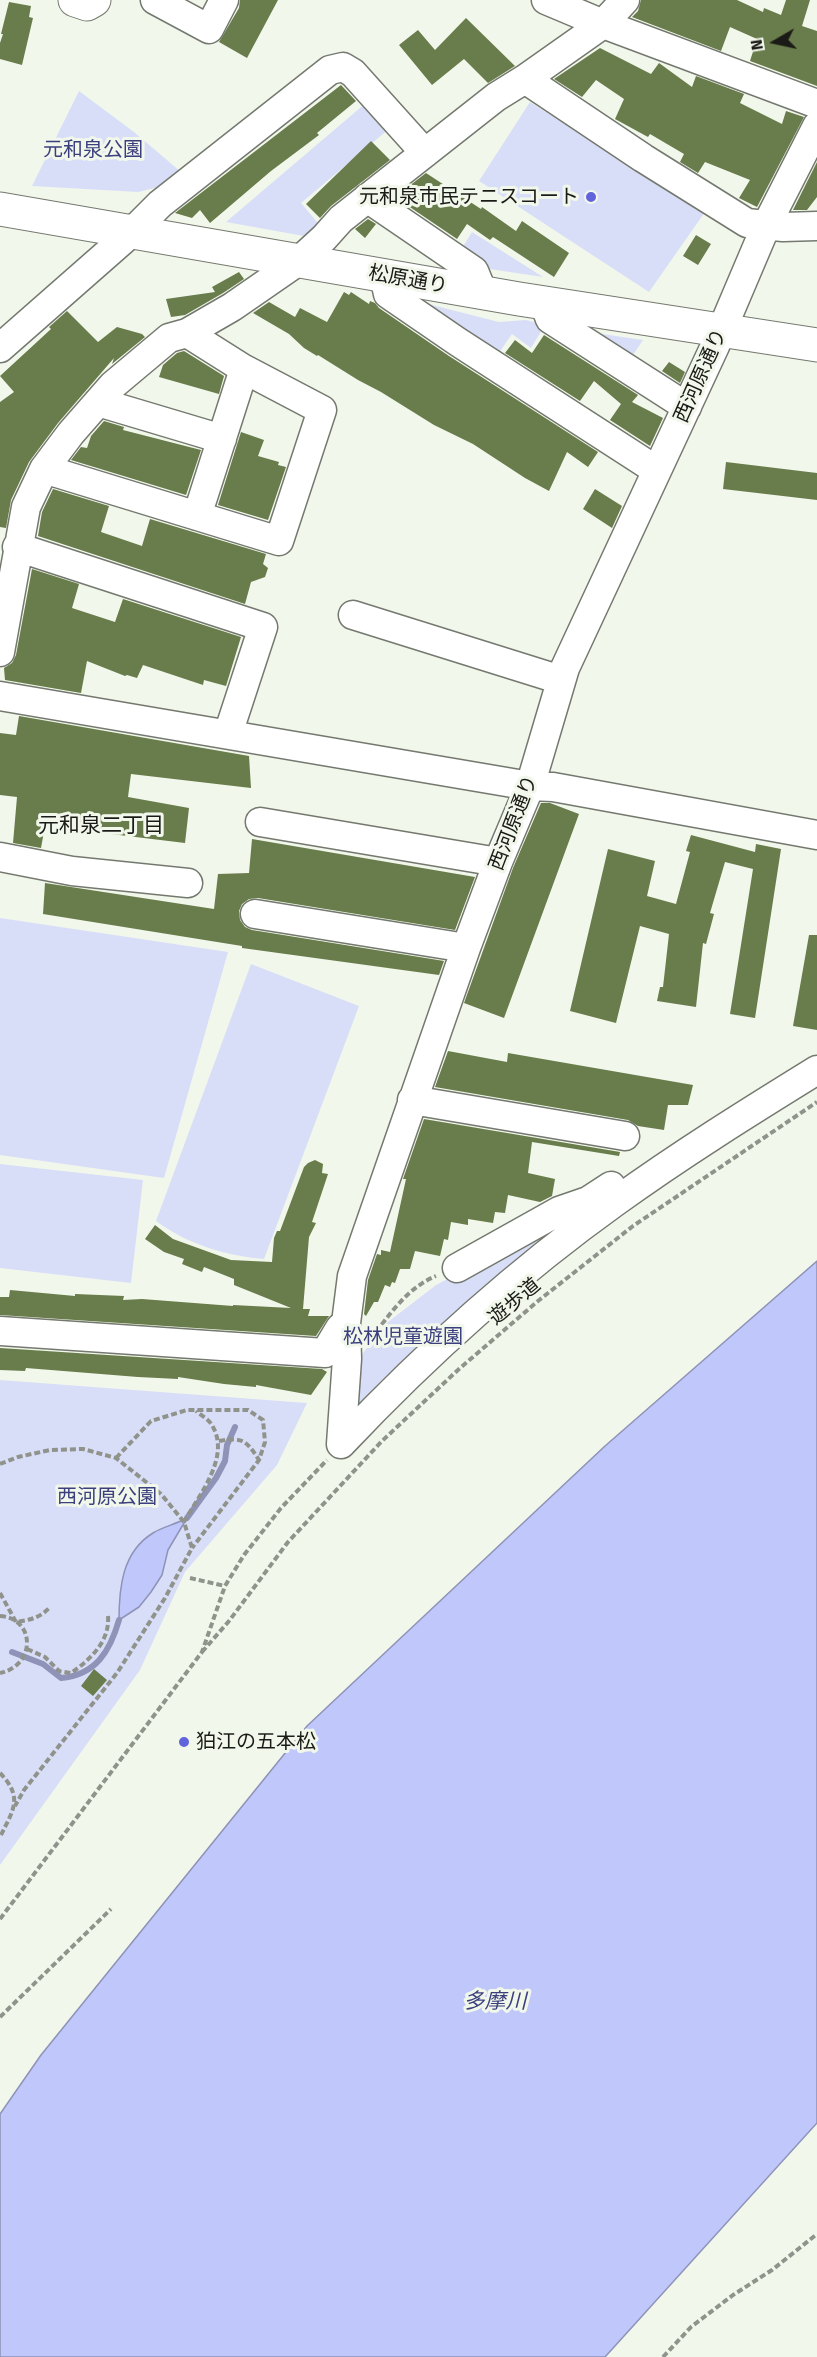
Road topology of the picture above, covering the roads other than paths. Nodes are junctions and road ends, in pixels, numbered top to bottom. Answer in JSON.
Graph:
{"nodes":[{"id":1,"x":75,"y":0,"type":"edge"},
{"id":2,"x":94,"y":0,"type":"edge"},
{"id":3,"x":155,"y":0,"type":"edge"},
{"id":4,"x":224,"y":0,"type":"edge"},
{"id":5,"x":546,"y":0,"type":"edge"},
{"id":6,"x":625,"y":0,"type":"edge"},
{"id":7,"x":603,"y":24,"type":"junction"},
{"id":8,"x":525,"y":79,"type":"junction"},
{"id":9,"x":817,"y":104,"type":"edge"},
{"id":10,"x":817,"y":126,"type":"edge"},
{"id":11,"x":425,"y":153,"type":"junction"},
{"id":12,"x":367,"y":198,"type":"junction"},
{"id":13,"x":0,"y":210,"type":"edge"},
{"id":14,"x":766,"y":226,"type":"junction"},
{"id":15,"x":817,"y":226,"type":"edge"},
{"id":16,"x":132,"y":232,"type":"junction"},
{"id":17,"x":300,"y":260,"type":"junction"},
{"id":18,"x":384,"y":276,"type":"junction"},
{"id":19,"x":483,"y":293,"type":"junction"},
{"id":20,"x":544,"y":303,"type":"junction"},
{"id":21,"x":722,"y":330,"type":"junction"},
{"id":22,"x":187,"y":333,"type":"junction"},
{"id":23,"x":817,"y":345,"type":"edge"},
{"id":24,"x":0,"y":348,"type":"edge"},
{"id":25,"x":244,"y":369,"type":"junction"},
{"id":26,"x":98,"y":402,"type":"junction"},
{"id":27,"x":687,"y":407,"type":"junction"},
{"id":28,"x":222,"y":439,"type":"junction"},
{"id":29,"x":44,"y":469,"type":"junction"},
{"id":30,"x":656,"y":470,"type":"junction"},
{"id":31,"x":197,"y":516,"type":"junction"},
{"id":32,"x":18,"y":547,"type":"junction"},
{"id":33,"x":353,"y":615,"type":"dead end"},
{"id":34,"x":0,"y":652,"type":"edge"},
{"id":35,"x":561,"y":680,"type":"junction"},
{"id":36,"x":0,"y":696,"type":"edge"},
{"id":37,"x":228,"y":734,"type":"junction"},
{"id":38,"x":530,"y":786,"type":"junction"},
{"id":39,"x":260,"y":822,"type":"dead end"},
{"id":40,"x":817,"y":835,"type":"edge"},
{"id":41,"x":0,"y":857,"type":"edge"},
{"id":42,"x":498,"y":862,"type":"junction"},
{"id":43,"x":188,"y":883,"type":"dead end"},
{"id":44,"x":255,"y":914,"type":"dead end"},
{"id":45,"x":466,"y":948,"type":"junction"},
{"id":46,"x":817,"y":1070,"type":"edge"},
{"id":47,"x":412,"y":1100,"type":"junction"},
{"id":48,"x":625,"y":1136,"type":"dead end"},
{"id":49,"x":644,"y":1183,"type":"junction"},
{"id":50,"x":457,"y":1268,"type":"road end"},
{"id":51,"x":346,"y":1323,"type":"junction"},
{"id":52,"x":0,"y":1331,"type":"edge"}],
"edges":[{"from":1,"to":2,"type":"main road"},
{"from":3,"to":4,"type":"street"},
{"from":5,"to":7,"type":"street"},
{"from":6,"to":7,"type":"street"},
{"from":7,"to":8,"type":"street"},
{"from":7,"to":9,"type":"street"},
{"from":8,"to":11,"type":"street"},
{"from":8,"to":14,"type":"street"},
{"from":10,"to":14,"type":"street","name":"西河原通り"},
{"from":11,"to":12,"type":"street"},
{"from":11,"to":16,"type":"street"},
{"from":12,"to":17,"type":"street"},
{"from":12,"to":19,"type":"street"},
{"from":13,"to":16,"type":"main road","name":"松原通り"},
{"from":14,"to":15,"type":"street"},
{"from":14,"to":21,"type":"street","name":"西河原通り"},
{"from":16,"to":17,"type":"main road","name":"松原通り"},
{"from":16,"to":24,"type":"street"},
{"from":17,"to":18,"type":"main road","name":"松原通り"},
{"from":17,"to":22,"type":"street"},
{"from":18,"to":19,"type":"main road","name":"松原通り"},
{"from":18,"to":30,"type":"street"},
{"from":19,"to":20,"type":"main road","name":"松原通り"},
{"from":20,"to":21,"type":"main road","name":"松原通り"},
{"from":20,"to":27,"type":"street"},
{"from":21,"to":23,"type":"main road","name":"松原通り"},
{"from":21,"to":27,"type":"street","name":"西河原通り"},
{"from":22,"to":25,"type":"street"},
{"from":22,"to":26,"type":"street"},
{"from":25,"to":28,"type":"street"},
{"from":25,"to":31,"type":"street"},
{"from":26,"to":28,"type":"street"},
{"from":26,"to":29,"type":"street"},
{"from":27,"to":30,"type":"street","name":"西河原通り"},
{"from":28,"to":31,"type":"street"},
{"from":29,"to":31,"type":"street"},
{"from":29,"to":32,"type":"street"},
{"from":30,"to":35,"type":"street","name":"西河原通り"},
{"from":32,"to":34,"type":"street"},
{"from":32,"to":37,"type":"street"},
{"from":33,"to":35,"type":"street"},
{"from":35,"to":38,"type":"street","name":"西河原通り"},
{"from":36,"to":37,"type":"street"},
{"from":37,"to":38,"type":"street"},
{"from":38,"to":40,"type":"street"},
{"from":38,"to":42,"type":"street","name":"西河原通り"},
{"from":39,"to":42,"type":"street"},
{"from":41,"to":43,"type":"street"},
{"from":42,"to":45,"type":"street","name":"西河原通り"},
{"from":44,"to":45,"type":"street"},
{"from":45,"to":47,"type":"street","name":"西河原通り"},
{"from":46,"to":49,"type":"street"},
{"from":47,"to":48,"type":"street"},
{"from":47,"to":51,"type":"street","name":"西河原通り"},
{"from":49,"to":50,"type":"street"},
{"from":49,"to":51,"type":"street","name":"西河原通り"},
{"from":51,"to":52,"type":"street"}]}
